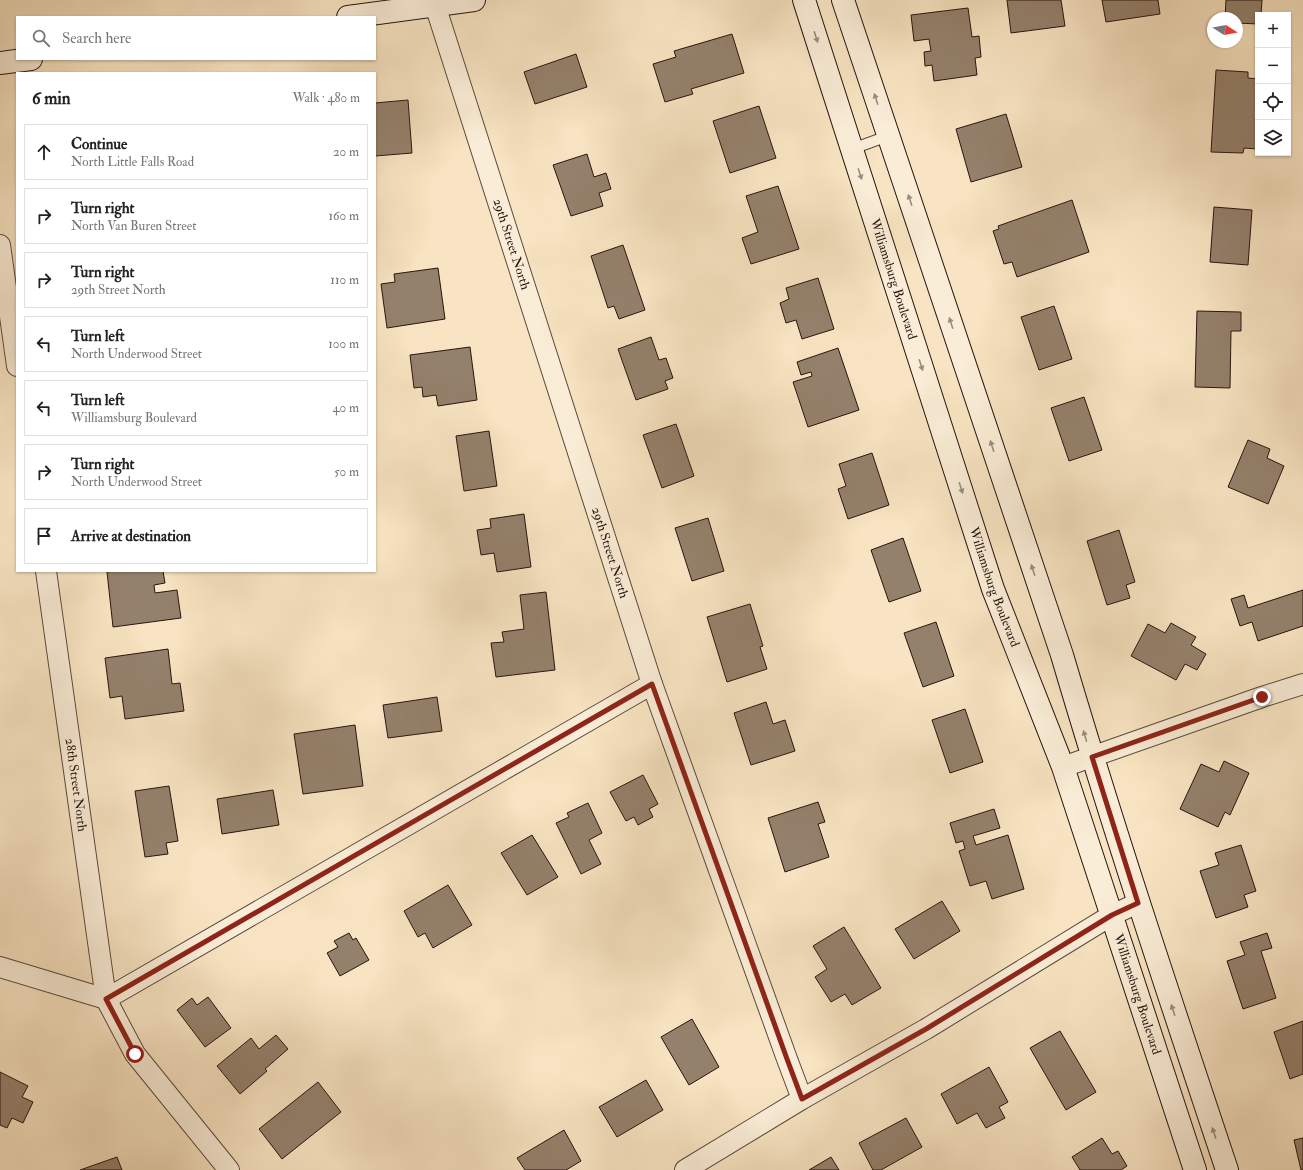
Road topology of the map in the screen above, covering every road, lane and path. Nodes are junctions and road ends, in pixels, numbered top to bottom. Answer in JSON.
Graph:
{"nodes":[{"id":1,"x":474,"y":0,"type":"edge"},
{"id":2,"x":804,"y":0,"type":"edge"},
{"id":3,"x":843,"y":0,"type":"edge"},
{"id":4,"x":435,"y":3,"type":"edge"},
{"id":5,"x":354,"y":16,"type":"edge"},
{"id":6,"x":23,"y":60,"type":"edge"},
{"id":7,"x":0,"y":63,"type":"edge"},
{"id":8,"x":888,"y":136,"type":"junction"},
{"id":9,"x":852,"y":149,"type":"junction"},
{"id":10,"x":0,"y":245,"type":"edge"},
{"id":11,"x":16,"y":359,"type":"edge"},
{"id":12,"x":46,"y":572,"type":"edge"},
{"id":13,"x":652,"y":684,"type":"junction"},
{"id":14,"x":1303,"y":684,"type":"edge"},
{"id":15,"x":1092,"y":757,"type":"junction"},
{"id":16,"x":1063,"y":767,"type":"junction"},
{"id":17,"x":1138,"y":903,"type":"junction"},
{"id":18,"x":1112,"y":915,"type":"junction"},
{"id":19,"x":0,"y":967,"type":"edge"},
{"id":20,"x":106,"y":999,"type":"junction"},
{"id":21,"x":802,"y":1099,"type":"junction"},
{"id":22,"x":229,"y":1170,"type":"edge"},
{"id":23,"x":684,"y":1170,"type":"edge"},
{"id":24,"x":1195,"y":1170,"type":"edge"},
{"id":25,"x":1227,"y":1170,"type":"edge"}],
"edges":[{"from":1,"to":4,"type":"main road"},
{"from":2,"to":9,"type":"main road","name":"Williamsburg Boulevard","one_way":true},
{"from":8,"to":3,"type":"main road","one_way":true},
{"from":4,"to":5,"type":"main road"},
{"from":4,"to":13,"type":"street","name":"29th Street North"},
{"from":6,"to":7,"type":"main road"},
{"from":8,"to":9,"type":"lane"},
{"from":15,"to":8,"type":"main road","one_way":true},
{"from":9,"to":16,"type":"main road","name":"Williamsburg Boulevard","one_way":true},
{"from":10,"to":11,"type":"street"},
{"from":12,"to":20,"type":"street","name":"28th Street North"},
{"from":13,"to":20,"type":"street"},
{"from":13,"to":21,"type":"street","name":"29th Street North"},
{"from":14,"to":15,"type":"street"},
{"from":15,"to":16,"type":"street"},
{"from":15,"to":17,"type":"main road"},
{"from":16,"to":18,"type":"main road","name":"Williamsburg Boulevard"},
{"from":17,"to":18,"type":"street"},
{"from":25,"to":17,"type":"main road","one_way":true},
{"from":18,"to":21,"type":"street"},
{"from":18,"to":24,"type":"main road","name":"Williamsburg Boulevard"},
{"from":19,"to":20,"type":"street"},
{"from":20,"to":22,"type":"street","name":"28th Street North"},
{"from":21,"to":23,"type":"street"}]}
